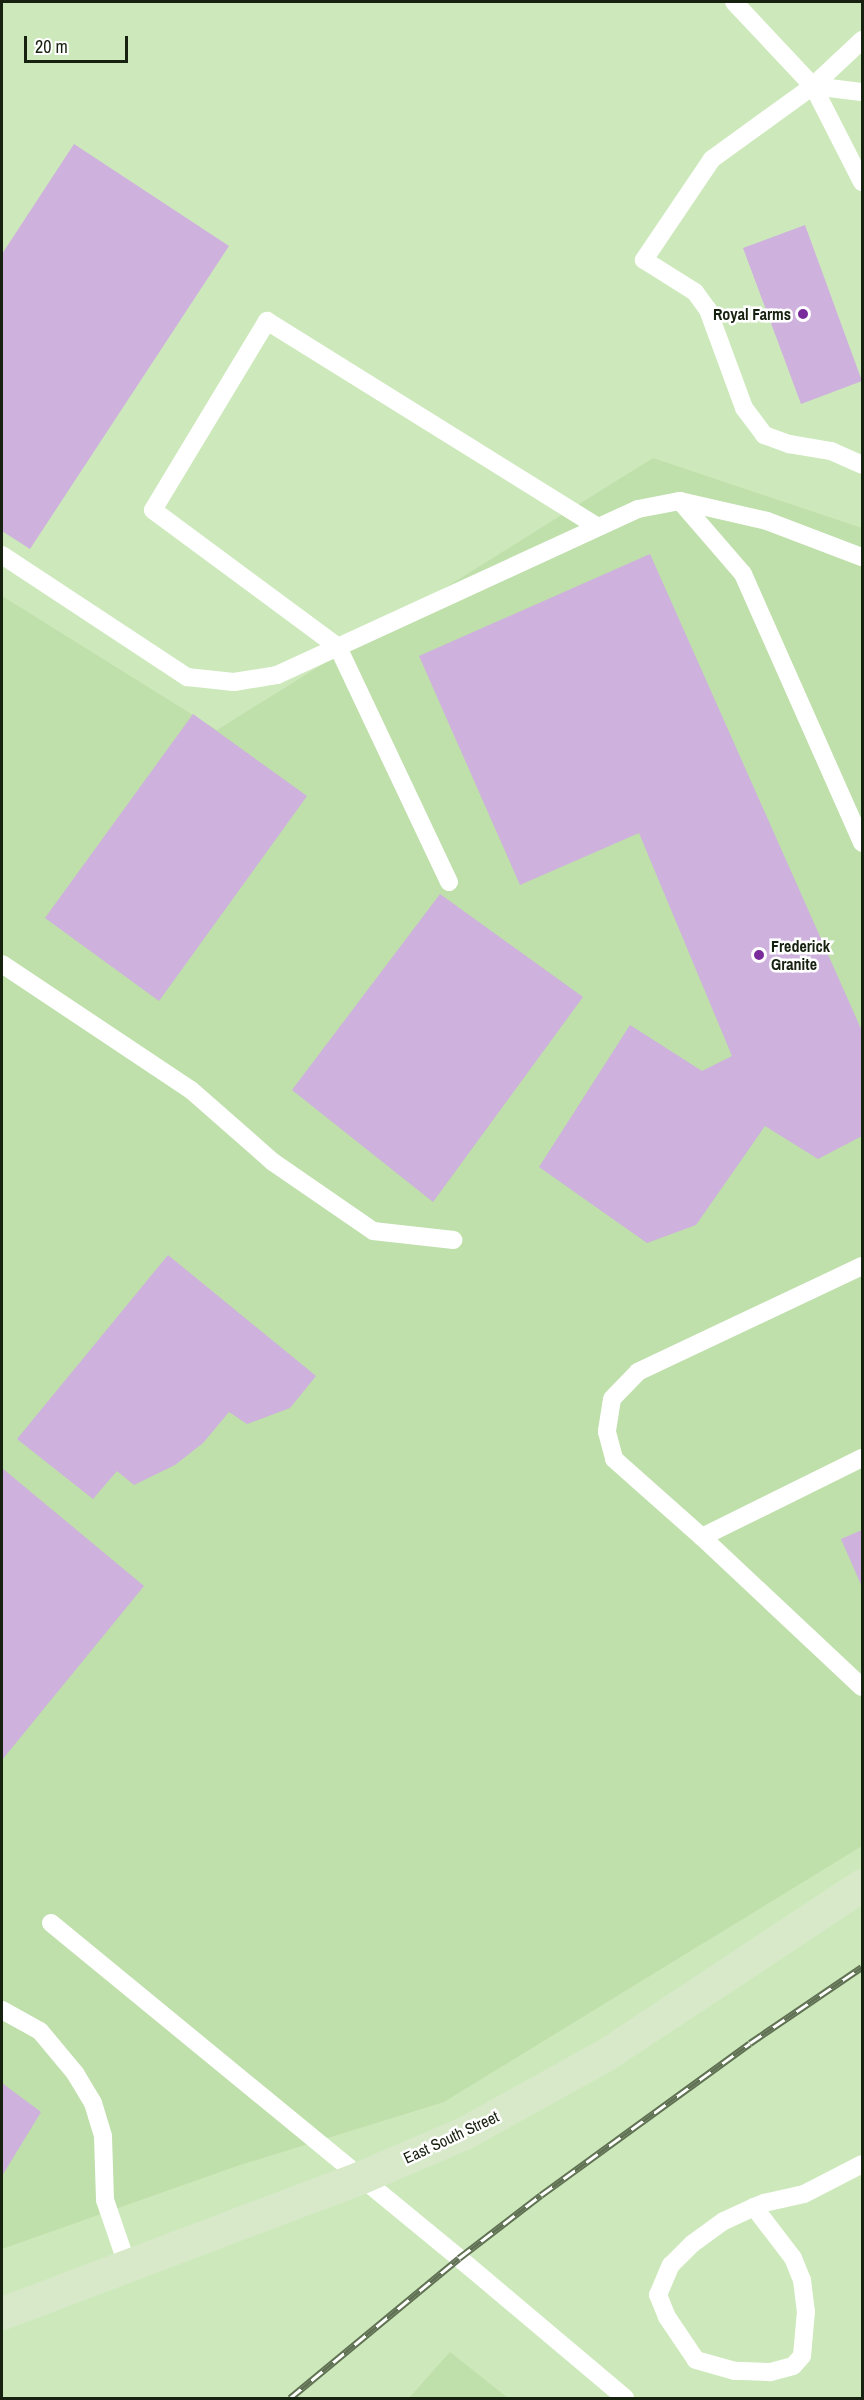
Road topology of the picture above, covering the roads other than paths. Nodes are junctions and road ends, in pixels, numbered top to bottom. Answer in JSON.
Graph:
{"nodes":[{"id":1,"x":734,"y":2,"type":"edge"},
{"id":2,"x":862,"y":40,"type":"edge"},
{"id":3,"x":813,"y":86,"type":"junction"},
{"id":4,"x":862,"y":92,"type":"edge"},
{"id":5,"x":862,"y":182,"type":"edge"},
{"id":6,"x":862,"y":465,"type":"edge"},
{"id":7,"x":680,"y":501,"type":"junction"},
{"id":8,"x":597,"y":527,"type":"junction"},
{"id":9,"x":2,"y":555,"type":"edge"},
{"id":10,"x":862,"y":557,"type":"edge"},
{"id":11,"x":338,"y":647,"type":"junction"},
{"id":12,"x":862,"y":843,"type":"edge"},
{"id":13,"x":449,"y":882,"type":"dead end"},
{"id":14,"x":2,"y":964,"type":"edge"},
{"id":15,"x":453,"y":1240,"type":"dead end"},
{"id":16,"x":862,"y":1266,"type":"edge"},
{"id":17,"x":862,"y":1458,"type":"edge"},
{"id":18,"x":702,"y":1537,"type":"junction"},
{"id":19,"x":862,"y":1687,"type":"edge"},
{"id":20,"x":862,"y":1885,"type":"edge"},
{"id":21,"x":51,"y":1923,"type":"dead end"},
{"id":22,"x":2,"y":2010,"type":"edge"},
{"id":23,"x":862,"y":2164,"type":"edge"},
{"id":24,"x":359,"y":2178,"type":"junction"},
{"id":25,"x":754,"y":2207,"type":"junction"},
{"id":26,"x":128,"y":2267,"type":"junction"},
{"id":27,"x":2,"y":2313,"type":"edge"},
{"id":28,"x":624,"y":2398,"type":"edge"}],
"edges":[{"from":1,"to":3,"type":"lane"},
{"from":2,"to":3,"type":"lane"},
{"from":3,"to":4,"type":"lane"},
{"from":3,"to":5,"type":"lane"},
{"from":3,"to":6,"type":"lane"},
{"from":7,"to":8,"type":"lane"},
{"from":7,"to":10,"type":"lane"},
{"from":7,"to":12,"type":"lane"},
{"from":8,"to":11,"type":"lane"},
{"from":8,"to":11,"type":"lane"},
{"from":9,"to":11,"type":"lane"},
{"from":11,"to":13,"type":"lane"},
{"from":14,"to":15,"type":"lane"},
{"from":16,"to":18,"type":"lane"},
{"from":17,"to":18,"type":"lane"},
{"from":18,"to":19,"type":"lane"},
{"from":20,"to":24,"type":"main road","name":"East South Street"},
{"from":21,"to":24,"type":"lane"},
{"from":22,"to":26,"type":"lane"},
{"from":23,"to":25,"type":"lane"},
{"from":24,"to":26,"type":"main road","name":"East South Street"},
{"from":24,"to":28,"type":"lane"},
{"from":25,"to":25,"type":"lane"},
{"from":26,"to":27,"type":"main road","name":"East South Street"}]}
